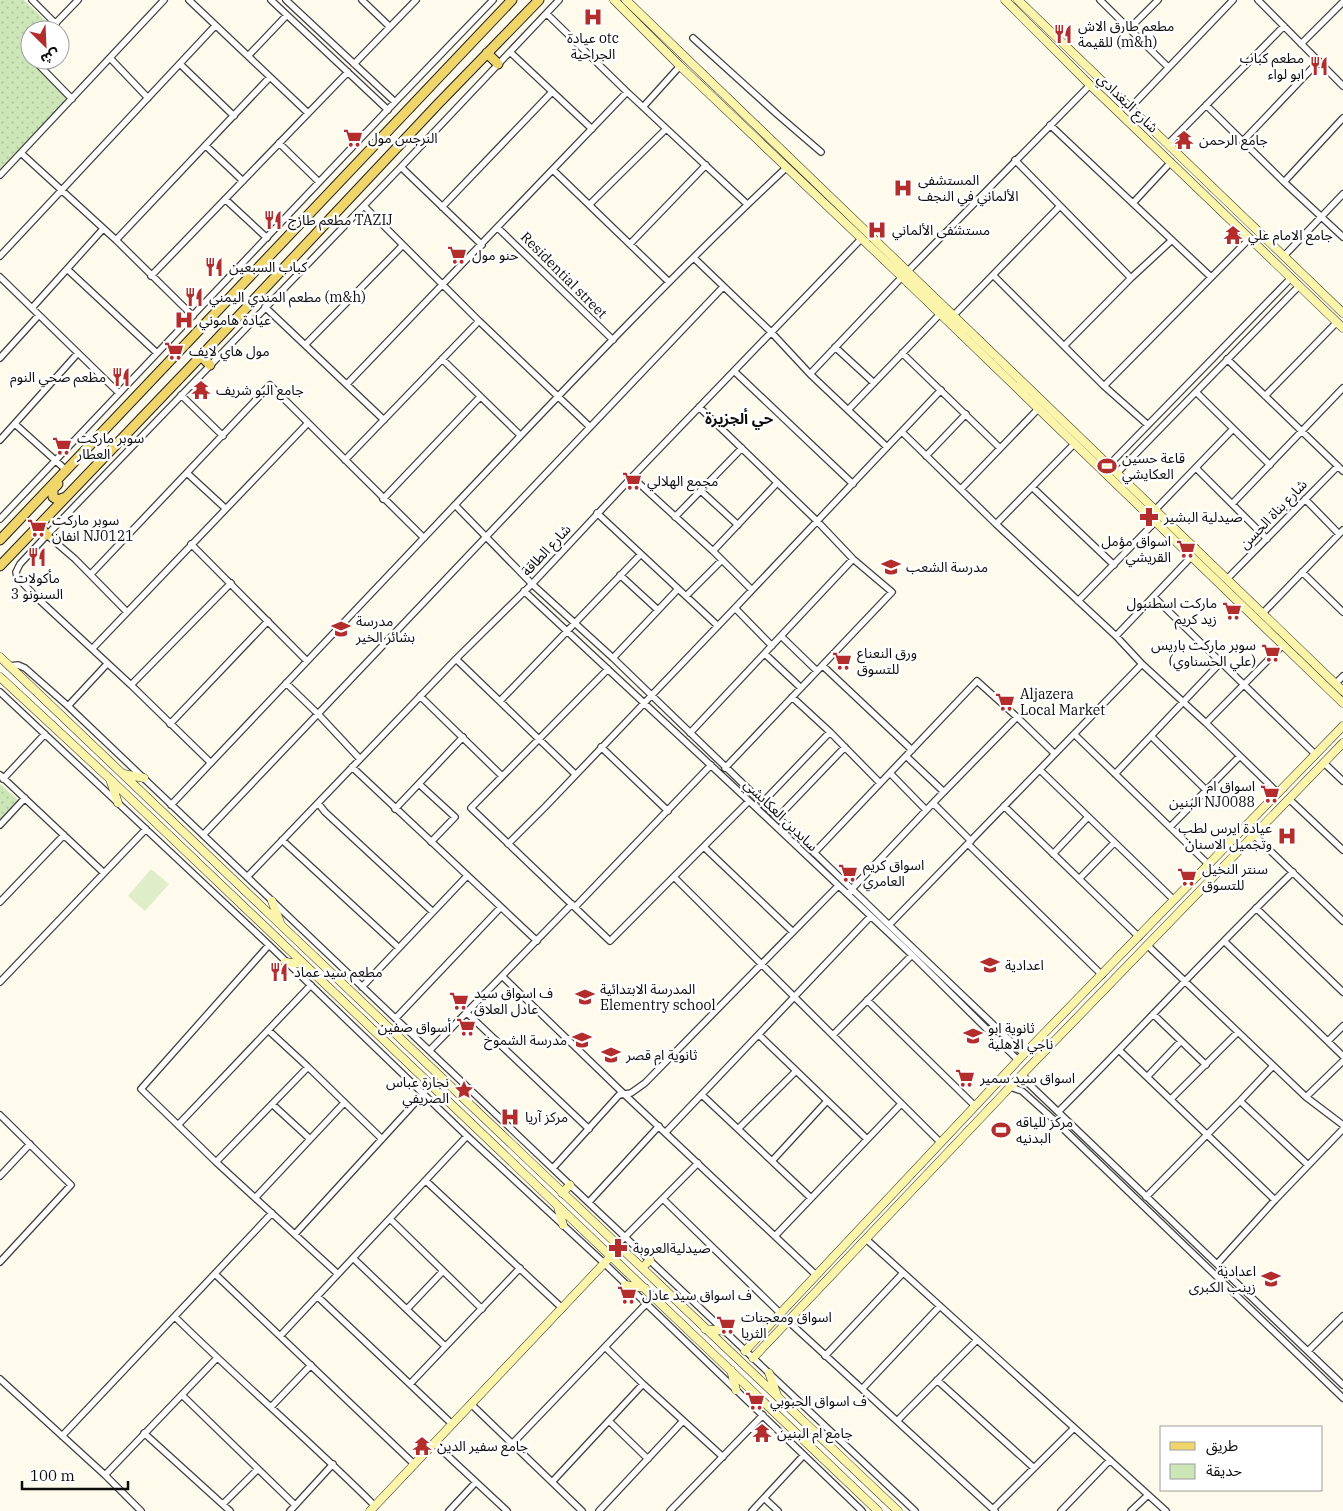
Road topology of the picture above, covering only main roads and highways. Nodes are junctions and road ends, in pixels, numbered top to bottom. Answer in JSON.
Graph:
{"nodes":[{"id":1,"x":512,"y":0,"type":"edge"},
{"id":2,"x":539,"y":0,"type":"edge"},
{"id":3,"x":487,"y":53,"type":"junction"},
{"id":4,"x":498,"y":64,"type":"road end"},
{"id":5,"x":433,"y":84,"type":"junction"},
{"id":6,"x":447,"y":95,"type":"junction"},
{"id":7,"x":402,"y":117,"type":"junction"},
{"id":8,"x":416,"y":127,"type":"junction"},
{"id":9,"x":201,"y":356,"type":"junction"},
{"id":10,"x":210,"y":365,"type":"road end"},
{"id":11,"x":76,"y":460,"type":"junction"},
{"id":12,"x":66,"y":497,"type":"junction"},
{"id":13,"x":38,"y":526,"type":"junction"},
{"id":14,"x":48,"y":534,"type":"road end"},
{"id":15,"x":0,"y":540,"type":"edge"},
{"id":16,"x":0,"y":566,"type":"edge"}],
"edges":[{"from":1,"to":5,"type":"main road"},
{"from":2,"to":3,"type":"main road"},
{"from":3,"to":4,"type":"main road"},
{"from":3,"to":6,"type":"main road"},
{"from":5,"to":6,"type":"main road"},
{"from":5,"to":7,"type":"main road"},
{"from":6,"to":8,"type":"main road"},
{"from":7,"to":8,"type":"main road"},
{"from":7,"to":11,"type":"main road"},
{"from":8,"to":9,"type":"main road"},
{"from":9,"to":10,"type":"main road"},
{"from":9,"to":12,"type":"main road"},
{"from":11,"to":12,"type":"main road"},
{"from":11,"to":15,"type":"main road"},
{"from":12,"to":13,"type":"main road"},
{"from":13,"to":14,"type":"main road"},
{"from":13,"to":16,"type":"main road"}]}
